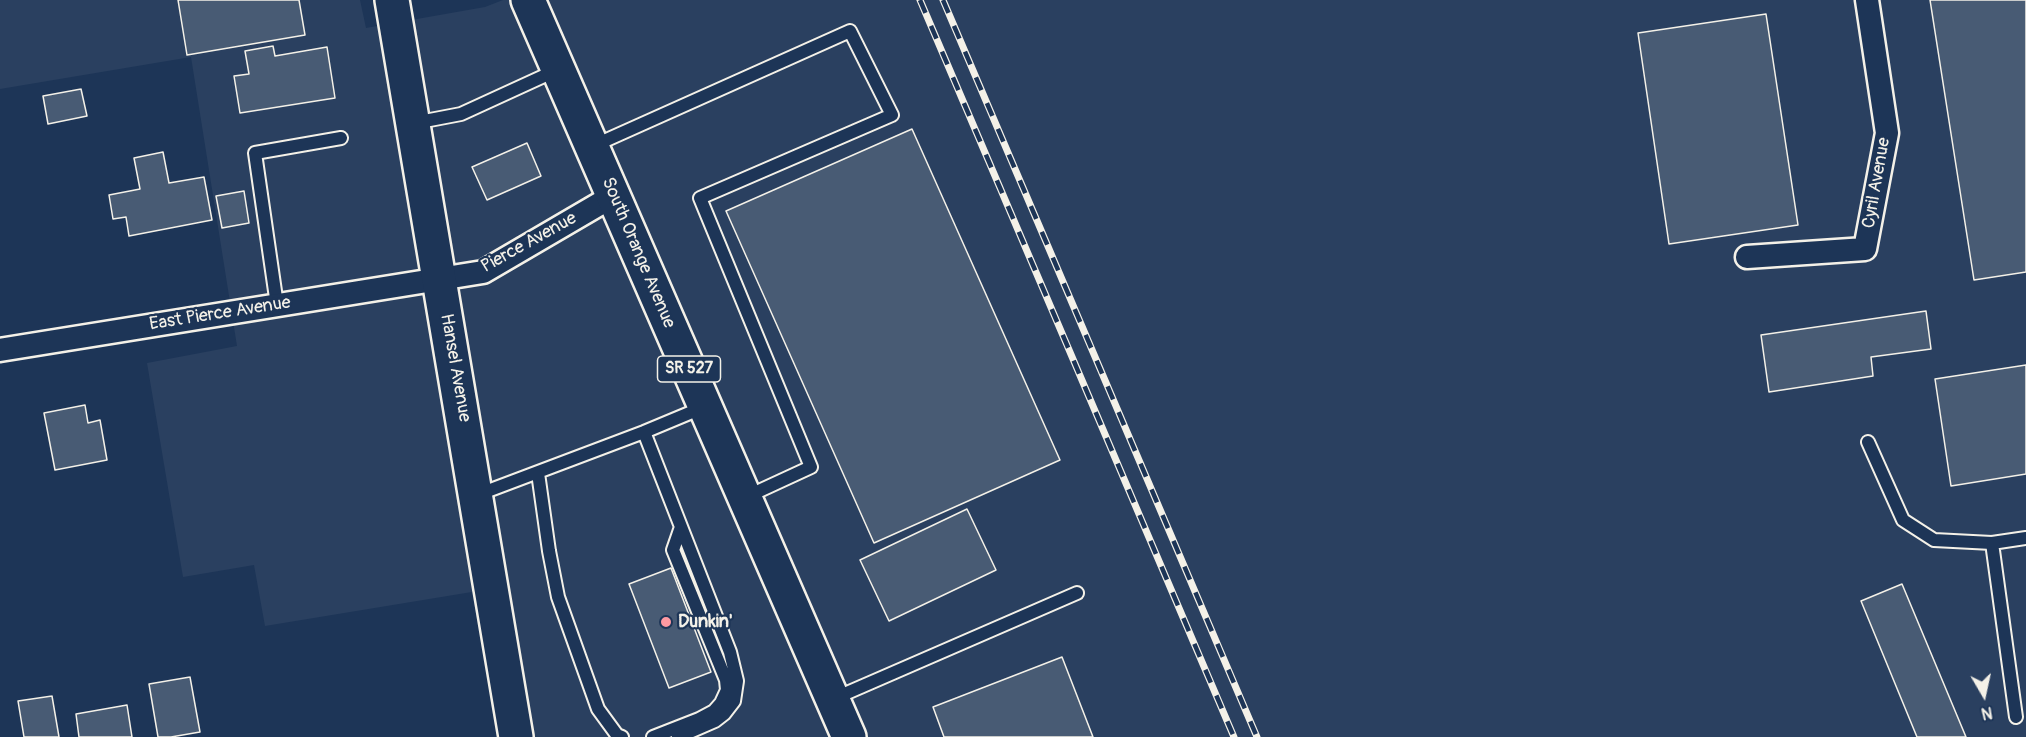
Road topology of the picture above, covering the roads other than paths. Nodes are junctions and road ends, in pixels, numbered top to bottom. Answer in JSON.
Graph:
{"nodes":[{"id":1,"x":392,"y":0,"type":"edge"},
{"id":2,"x":528,"y":0,"type":"edge"},
{"id":3,"x":1867,"y":0,"type":"edge"},
{"id":4,"x":559,"y":70,"type":"junction"},
{"id":5,"x":413,"y":123,"type":"junction"},
{"id":6,"x":341,"y":138,"type":"dead end"},
{"id":7,"x":592,"y":146,"type":"junction"},
{"id":8,"x":614,"y":196,"type":"junction"},
{"id":9,"x":1747,"y":257,"type":"dead end"},
{"id":10,"x":440,"y":279,"type":"junction"},
{"id":11,"x":277,"y":305,"type":"junction"},
{"id":12,"x":0,"y":350,"type":"edge"},
{"id":13,"x":705,"y":406,"type":"junction"},
{"id":14,"x":644,"y":432,"type":"junction"},
{"id":15,"x":1868,"y":442,"type":"dead end"},
{"id":16,"x":538,"y":473,"type":"junction"},
{"id":17,"x":476,"y":496,"type":"junction"},
{"id":18,"x":745,"y":497,"type":"junction"},
{"id":19,"x":681,"y":527,"type":"junction"},
{"id":20,"x":2026,"y":537,"type":"edge"},
{"id":21,"x":1992,"y":543,"type":"junction"},
{"id":22,"x":1077,"y":593,"type":"dead end"},
{"id":23,"x":832,"y":699,"type":"junction"},
{"id":24,"x":2016,"y":717,"type":"dead end"},
{"id":25,"x":516,"y":737,"type":"edge"},
{"id":26,"x":622,"y":737,"type":"edge"},
{"id":27,"x":653,"y":737,"type":"edge"},
{"id":28,"x":678,"y":737,"type":"edge"},
{"id":29,"x":849,"y":737,"type":"edge"}],
"edges":[{"from":1,"to":5,"type":"main road","name":"Hansel Avenue"},
{"from":2,"to":4,"type":"main road","name":"South Orange Avenue","number":"SR 527"},
{"from":3,"to":9,"type":"street","name":"Cyril Avenue"},
{"from":4,"to":5,"type":"lane"},
{"from":4,"to":7,"type":"main road","name":"South Orange Avenue","number":"SR 527"},
{"from":5,"to":10,"type":"main road","name":"Hansel Avenue"},
{"from":6,"to":11,"type":"lane"},
{"from":7,"to":8,"type":"main road","name":"South Orange Avenue","number":"SR 527"},
{"from":7,"to":18,"type":"lane"},
{"from":8,"to":10,"type":"street","name":"Pierce Avenue"},
{"from":8,"to":13,"type":"main road","name":"South Orange Avenue","number":"SR 527"},
{"from":10,"to":11,"type":"street","name":"East Pierce Avenue"},
{"from":10,"to":17,"type":"main road","name":"Hansel Avenue"},
{"from":11,"to":12,"type":"street","name":"East Pierce Avenue"},
{"from":13,"to":14,"type":"lane"},
{"from":13,"to":18,"type":"main road","name":"South Orange Avenue","number":"SR 527"},
{"from":14,"to":16,"type":"lane"},
{"from":14,"to":19,"type":"lane"},
{"from":15,"to":21,"type":"lane"},
{"from":16,"to":17,"type":"lane"},
{"from":16,"to":26,"type":"lane"},
{"from":17,"to":25,"type":"main road","name":"Hansel Avenue"},
{"from":18,"to":23,"type":"main road","name":"South Orange Avenue","number":"SR 527"},
{"from":19,"to":27,"type":"lane"},
{"from":19,"to":28,"type":"lane"},
{"from":20,"to":21,"type":"lane"},
{"from":21,"to":24,"type":"lane"},
{"from":22,"to":23,"type":"lane"},
{"from":23,"to":29,"type":"main road","name":"South Orange Avenue","number":"SR 527"}]}
